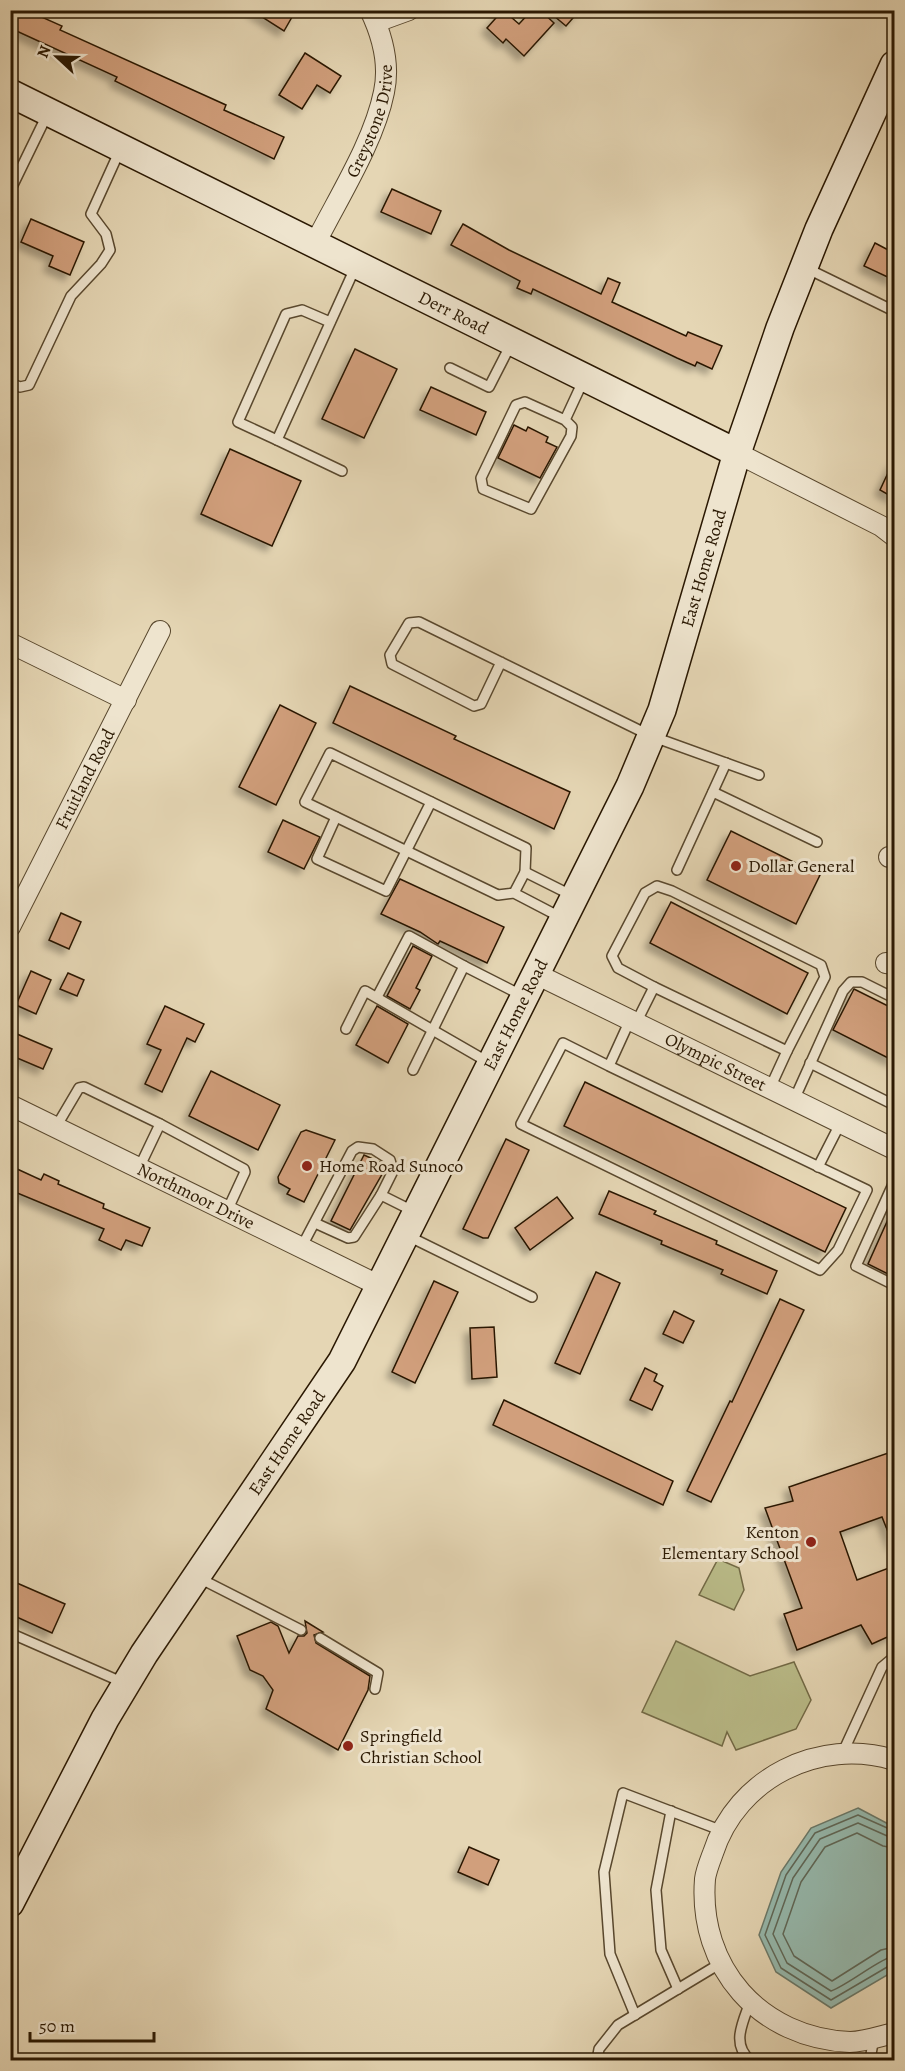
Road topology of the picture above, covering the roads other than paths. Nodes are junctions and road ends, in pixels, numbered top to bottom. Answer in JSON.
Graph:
{"nodes":[{"id":1,"x":409,"y":10,"type":"edge"},
{"id":2,"x":373,"y":16,"type":"edge"},
{"id":3,"x":894,"y":65,"type":"edge"},
{"id":4,"x":10,"y":93,"type":"edge"},
{"id":5,"x":48,"y":112,"type":"junction"},
{"id":6,"x":121,"y":148,"type":"junction"},
{"id":7,"x":10,"y":191,"type":"edge"},
{"id":8,"x":315,"y":244,"type":"junction"},
{"id":9,"x":356,"y":266,"type":"junction"},
{"id":10,"x":804,"y":267,"type":"junction"},
{"id":11,"x":894,"y":311,"type":"edge"},
{"id":12,"x":330,"y":322,"type":"junction"},
{"id":13,"x":512,"y":342,"type":"junction"},
{"id":14,"x":450,"y":368,"type":"dead end"},
{"id":15,"x":585,"y":377,"type":"junction"},
{"id":16,"x":10,"y":383,"type":"edge"},
{"id":17,"x":565,"y":420,"type":"junction"},
{"id":18,"x":277,"y":440,"type":"junction"},
{"id":19,"x":737,"y":453,"type":"junction"},
{"id":20,"x":342,"y":471,"type":"dead end"},
{"id":21,"x":894,"y":536,"type":"edge"},
{"id":22,"x":160,"y":632,"type":"dead end"},
{"id":23,"x":10,"y":643,"type":"edge"},
{"id":24,"x":501,"y":662,"type":"junction"},
{"id":25,"x":126,"y":700,"type":"junction"},
{"id":26,"x":651,"y":736,"type":"junction"},
{"id":27,"x":726,"y":763,"type":"junction"},
{"id":28,"x":759,"y":775,"type":"dead end"},
{"id":29,"x":713,"y":792,"type":"junction"},
{"id":30,"x":432,"y":802,"type":"junction"},
{"id":31,"x":336,"y":817,"type":"junction"},
{"id":32,"x":817,"y":842,"type":"dead end"},
{"id":33,"x":407,"y":851,"type":"junction"},
{"id":34,"x":677,"y":870,"type":"dead end"},
{"id":35,"x":525,"y":872,"type":"junction"},
{"id":36,"x":514,"y":893,"type":"junction"},
{"id":37,"x":569,"y":908,"type":"junction"},
{"id":38,"x":10,"y":927,"type":"edge"},
{"id":39,"x":464,"y":966,"type":"junction"},
{"id":40,"x":530,"y":985,"type":"junction"},
{"id":41,"x":654,"y":987,"type":"junction"},
{"id":42,"x":377,"y":997,"type":"junction"},
{"id":43,"x":894,"y":998,"type":"edge"},
{"id":44,"x":633,"y":1021,"type":"junction"},
{"id":45,"x":434,"y":1028,"type":"junction"},
{"id":46,"x":346,"y":1029,"type":"dead end"},
{"id":47,"x":786,"y":1051,"type":"junction"},
{"id":48,"x":490,"y":1063,"type":"junction"},
{"id":49,"x":810,"y":1064,"type":"junction"},
{"id":50,"x":609,"y":1066,"type":"junction"},
{"id":51,"x":412,"y":1070,"type":"dead end"},
{"id":52,"x":770,"y":1088,"type":"junction"},
{"id":53,"x":794,"y":1100,"type":"junction"},
{"id":54,"x":10,"y":1105,"type":"edge"},
{"id":55,"x":894,"y":1105,"type":"edge"},
{"id":56,"x":841,"y":1122,"type":"junction"},
{"id":57,"x":160,"y":1124,"type":"junction"},
{"id":58,"x":56,"y":1127,"type":"junction"},
{"id":59,"x":894,"y":1148,"type":"edge"},
{"id":60,"x":818,"y":1167,"type":"junction"},
{"id":61,"x":139,"y":1168,"type":"junction"},
{"id":62,"x":894,"y":1182,"type":"edge"},
{"id":63,"x":381,"y":1195,"type":"junction"},
{"id":64,"x":227,"y":1211,"type":"junction"},
{"id":65,"x":315,"y":1223,"type":"junction"},
{"id":66,"x":411,"y":1224,"type":"junction"},
{"id":67,"x":302,"y":1248,"type":"junction"},
{"id":68,"x":380,"y":1286,"type":"junction"},
{"id":69,"x":894,"y":1286,"type":"edge"},
{"id":70,"x":532,"y":1297,"type":"dead end"},
{"id":71,"x":196,"y":1577,"type":"junction"},
{"id":72,"x":301,"y":1630,"type":"dead end"},
{"id":73,"x":10,"y":1633,"type":"edge"},
{"id":74,"x":320,"y":1638,"type":"dead end"},
{"id":75,"x":894,"y":1657,"type":"edge"},
{"id":76,"x":126,"y":1684,"type":"junction"},
{"id":77,"x":375,"y":1689,"type":"dead end"},
{"id":78,"x":843,"y":1752,"type":"junction"},
{"id":79,"x":894,"y":1761,"type":"edge"},
{"id":80,"x":671,"y":1811,"type":"junction"},
{"id":81,"x":720,"y":1830,"type":"junction"},
{"id":82,"x":10,"y":1903,"type":"edge"},
{"id":83,"x":721,"y":1963,"type":"junction"},
{"id":84,"x":678,"y":1989,"type":"junction"},
{"id":85,"x":750,"y":2002,"type":"junction"},
{"id":86,"x":635,"y":2015,"type":"junction"},
{"id":87,"x":894,"y":2033,"type":"edge"},
{"id":88,"x":874,"y":2037,"type":"junction"},
{"id":89,"x":597,"y":2061,"type":"edge"},
{"id":90,"x":750,"y":2061,"type":"edge"},
{"id":91,"x":870,"y":2061,"type":"edge"}],
"edges":[{"from":1,"to":2,"type":"street","name":"Greystone Drive"},
{"from":2,"to":8,"type":"street","name":"Greystone Drive"},
{"from":3,"to":10,"type":"street","name":"East Home Road"},
{"from":4,"to":5,"type":"street","name":"Derr Road"},
{"from":5,"to":6,"type":"street","name":"Derr Road"},
{"from":5,"to":7,"type":"lane"},
{"from":6,"to":8,"type":"street","name":"Derr Road"},
{"from":6,"to":16,"type":"lane"},
{"from":8,"to":9,"type":"street","name":"Derr Road"},
{"from":9,"to":12,"type":"lane"},
{"from":9,"to":13,"type":"street","name":"Derr Road"},
{"from":10,"to":11,"type":"lane"},
{"from":10,"to":19,"type":"street","name":"East Home Road"},
{"from":12,"to":18,"type":"lane"},
{"from":12,"to":18,"type":"lane"},
{"from":13,"to":14,"type":"lane"},
{"from":13,"to":15,"type":"street","name":"Derr Road"},
{"from":15,"to":17,"type":"lane"},
{"from":15,"to":19,"type":"street","name":"Derr Road"},
{"from":17,"to":17,"type":"lane"},
{"from":18,"to":20,"type":"lane"},
{"from":19,"to":21,"type":"street","name":"Derr Road"},
{"from":19,"to":26,"type":"street","name":"East Home Road"},
{"from":22,"to":25,"type":"street","name":"Fruitland Road"},
{"from":23,"to":25,"type":"street"},
{"from":24,"to":24,"type":"lane"},
{"from":24,"to":26,"type":"lane"},
{"from":25,"to":38,"type":"street","name":"Fruitland Road"},
{"from":26,"to":27,"type":"lane"},
{"from":26,"to":37,"type":"street","name":"East Home Road"},
{"from":27,"to":28,"type":"lane"},
{"from":27,"to":29,"type":"lane"},
{"from":29,"to":32,"type":"lane"},
{"from":29,"to":34,"type":"lane"},
{"from":30,"to":31,"type":"lane"},
{"from":30,"to":33,"type":"lane"},
{"from":30,"to":35,"type":"lane"},
{"from":31,"to":33,"type":"lane"},
{"from":31,"to":33,"type":"lane"},
{"from":33,"to":36,"type":"lane"},
{"from":35,"to":36,"type":"lane"},
{"from":35,"to":37,"type":"lane"},
{"from":36,"to":37,"type":"lane"},
{"from":37,"to":40,"type":"street","name":"East Home Road"},
{"from":39,"to":40,"type":"lane"},
{"from":39,"to":42,"type":"lane"},
{"from":39,"to":45,"type":"lane"},
{"from":40,"to":44,"type":"street","name":"Olympic Street"},
{"from":40,"to":48,"type":"street","name":"East Home Road"},
{"from":41,"to":44,"type":"lane"},
{"from":41,"to":47,"type":"lane"},
{"from":41,"to":47,"type":"lane"},
{"from":42,"to":45,"type":"lane"},
{"from":42,"to":46,"type":"lane"},
{"from":43,"to":49,"type":"lane"},
{"from":44,"to":50,"type":"lane"},
{"from":44,"to":52,"type":"street","name":"Olympic Street"},
{"from":45,"to":48,"type":"lane"},
{"from":45,"to":51,"type":"lane"},
{"from":47,"to":52,"type":"lane"},
{"from":48,"to":66,"type":"street","name":"East Home Road"},
{"from":49,"to":53,"type":"lane"},
{"from":49,"to":55,"type":"lane"},
{"from":50,"to":60,"type":"lane"},
{"from":50,"to":60,"type":"lane"},
{"from":52,"to":53,"type":"street","name":"Olympic Street"},
{"from":53,"to":56,"type":"street","name":"Olympic Street"},
{"from":54,"to":58,"type":"street","name":"Northmoor Drive"},
{"from":56,"to":59,"type":"street","name":"Olympic Street"},
{"from":56,"to":60,"type":"lane"},
{"from":57,"to":58,"type":"lane"},
{"from":57,"to":61,"type":"lane"},
{"from":57,"to":64,"type":"lane"},
{"from":58,"to":61,"type":"street","name":"Northmoor Drive"},
{"from":61,"to":64,"type":"street","name":"Northmoor Drive"},
{"from":62,"to":69,"type":"lane"},
{"from":63,"to":65,"type":"lane"},
{"from":63,"to":65,"type":"lane"},
{"from":63,"to":66,"type":"lane"},
{"from":64,"to":67,"type":"street","name":"Northmoor Drive"},
{"from":65,"to":67,"type":"lane"},
{"from":66,"to":68,"type":"street","name":"East Home Road"},
{"from":66,"to":70,"type":"lane"},
{"from":67,"to":68,"type":"street","name":"Northmoor Drive"},
{"from":68,"to":71,"type":"street","name":"East Home Road"},
{"from":71,"to":72,"type":"lane"},
{"from":71,"to":76,"type":"street","name":"East Home Road"},
{"from":73,"to":76,"type":"lane"},
{"from":74,"to":77,"type":"lane"},
{"from":75,"to":78,"type":"lane"},
{"from":76,"to":82,"type":"street","name":"East Home Road"},
{"from":78,"to":79,"type":"street"},
{"from":78,"to":81,"type":"street"},
{"from":80,"to":81,"type":"lane"},
{"from":80,"to":84,"type":"lane"},
{"from":80,"to":86,"type":"lane"},
{"from":81,"to":83,"type":"street"},
{"from":83,"to":84,"type":"lane"},
{"from":83,"to":85,"type":"street"},
{"from":84,"to":86,"type":"lane"},
{"from":85,"to":88,"type":"street"},
{"from":85,"to":90,"type":"lane"},
{"from":86,"to":89,"type":"lane"},
{"from":87,"to":88,"type":"street"},
{"from":88,"to":91,"type":"lane"}]}
